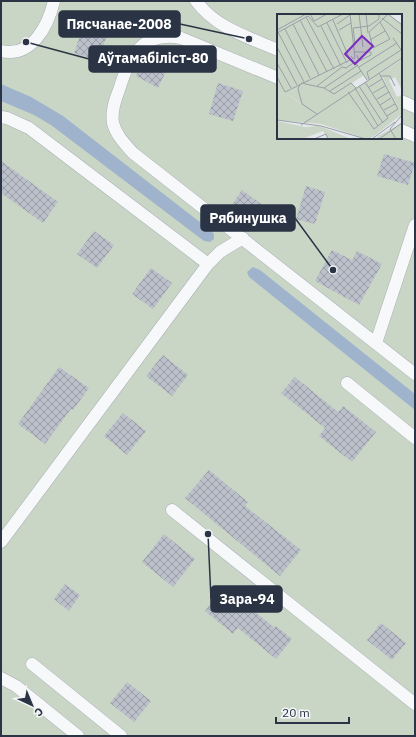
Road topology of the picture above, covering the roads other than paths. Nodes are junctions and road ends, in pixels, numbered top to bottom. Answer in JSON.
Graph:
{"nodes":[{"id":1,"x":54,"y":1,"type":"edge"},
{"id":2,"x":196,"y":1,"type":"edge"},
{"id":3,"x":277,"y":50,"type":"edge"},
{"id":4,"x":1,"y":51,"type":"edge"},
{"id":5,"x":277,"y":78,"type":"edge"},
{"id":6,"x":402,"y":101,"type":"edge"},
{"id":7,"x":415,"y":107,"type":"edge"},
{"id":8,"x":1,"y":117,"type":"edge"},
{"id":9,"x":402,"y":130,"type":"edge"},
{"id":10,"x":415,"y":136,"type":"edge"},
{"id":11,"x":415,"y":225,"type":"edge"},
{"id":12,"x":243,"y":238,"type":"junction"},
{"id":13,"x":208,"y":264,"type":"junction"},
{"id":14,"x":376,"y":343,"type":"junction"},
{"id":15,"x":415,"y":374,"type":"edge"},
{"id":16,"x":347,"y":383,"type":"dead end"},
{"id":17,"x":415,"y":438,"type":"edge"},
{"id":18,"x":172,"y":510,"type":"dead end"},
{"id":19,"x":1,"y":542,"type":"edge"},
{"id":20,"x":32,"y":664,"type":"dead end"},
{"id":21,"x":1,"y":678,"type":"edge"},
{"id":22,"x":415,"y":704,"type":"edge"},
{"id":23,"x":78,"y":736,"type":"edge"},
{"id":24,"x":121,"y":736,"type":"edge"}],
"edges":[{"from":1,"to":4,"type":"lane"},
{"from":2,"to":3,"type":"lane"},
{"from":5,"to":12,"type":"lane"},
{"from":6,"to":7,"type":"lane"},
{"from":8,"to":13,"type":"lane"},
{"from":9,"to":10,"type":"lane"},
{"from":11,"to":14,"type":"lane"},
{"from":12,"to":13,"type":"lane"},
{"from":12,"to":14,"type":"lane"},
{"from":13,"to":19,"type":"lane"},
{"from":14,"to":15,"type":"lane"},
{"from":16,"to":17,"type":"lane"},
{"from":18,"to":22,"type":"lane"},
{"from":20,"to":24,"type":"lane"},
{"from":21,"to":23,"type":"lane"}]}
